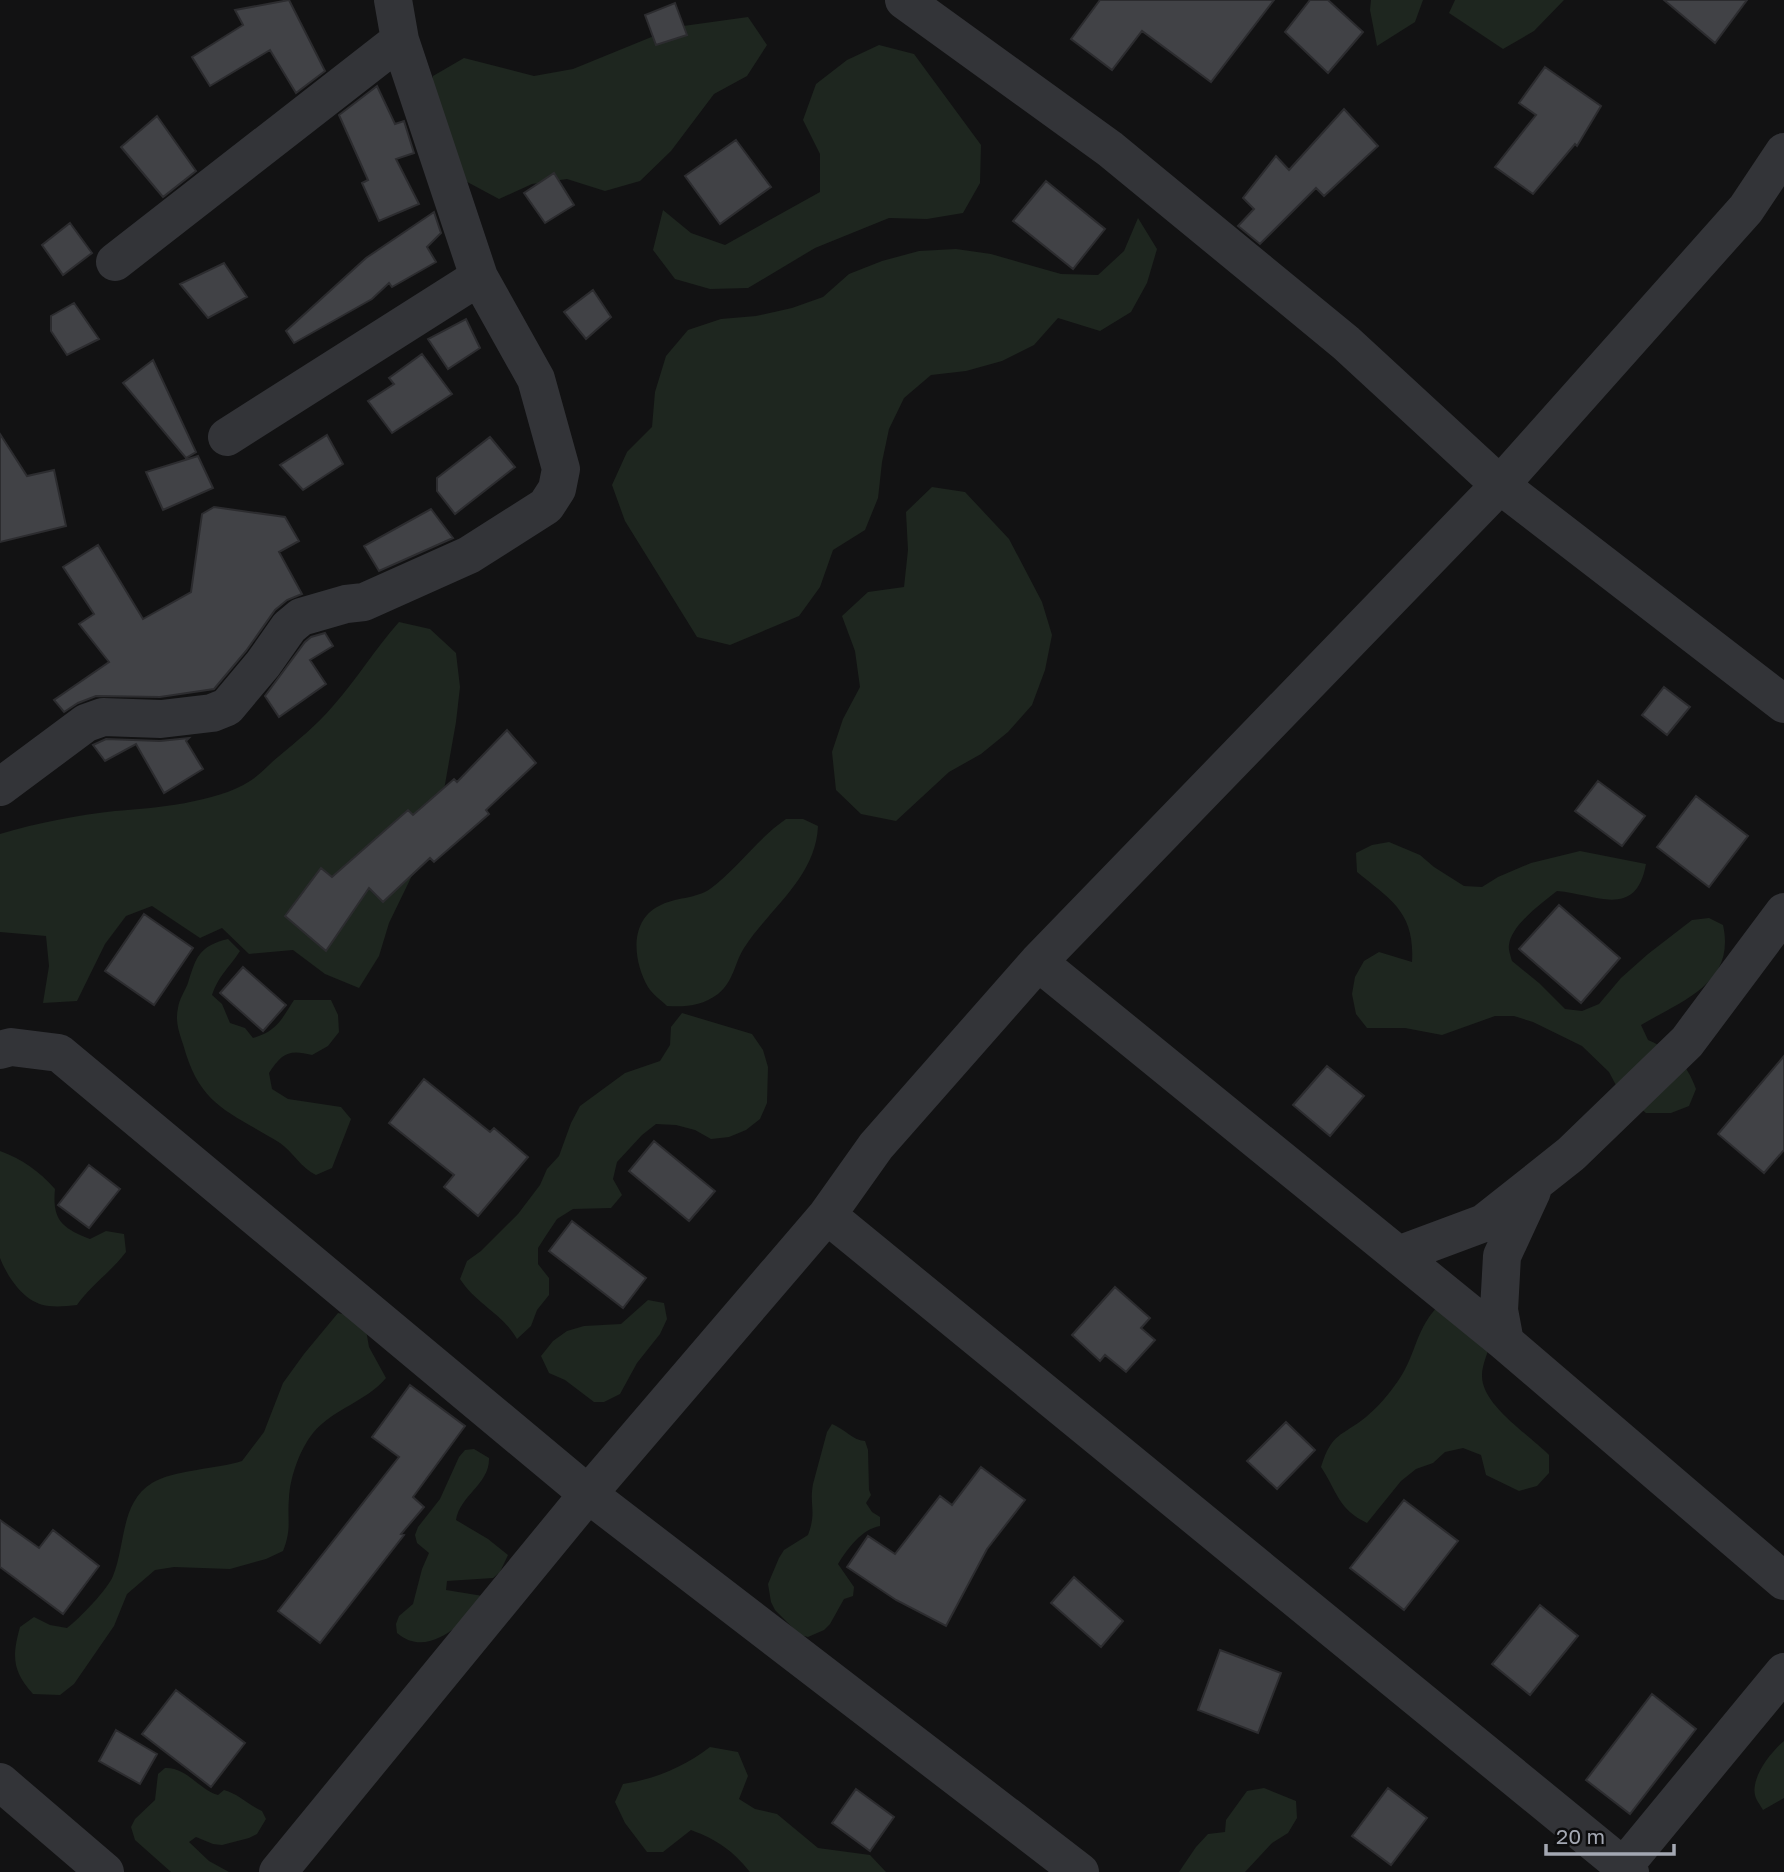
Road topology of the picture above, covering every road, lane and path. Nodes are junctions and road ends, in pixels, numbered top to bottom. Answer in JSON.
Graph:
{"nodes":[{"id":1,"x":393,"y":0,"type":"edge"},
{"id":2,"x":904,"y":0,"type":"edge"},
{"id":3,"x":400,"y":40,"type":"junction"},
{"id":4,"x":1784,"y":152,"type":"edge"},
{"id":5,"x":115,"y":262,"type":"dead end"},
{"id":6,"x":479,"y":277,"type":"junction"},
{"id":7,"x":226,"y":437,"type":"dead end"},
{"id":8,"x":1500,"y":485,"type":"junction"},
{"id":9,"x":1784,"y":704,"type":"edge"},
{"id":10,"x":0,"y":787,"type":"edge"},
{"id":11,"x":1784,"y":912,"type":"edge"},
{"id":12,"x":1038,"y":962,"type":"junction"},
{"id":13,"x":0,"y":1050,"type":"edge"},
{"id":14,"x":1536,"y":1182,"type":"junction"},
{"id":15,"x":827,"y":1215,"type":"junction"},
{"id":16,"x":1398,"y":1255,"type":"junction"},
{"id":17,"x":1505,"y":1342,"type":"junction"},
{"id":18,"x":588,"y":1494,"type":"junction"},
{"id":19,"x":1784,"y":1581,"type":"edge"},
{"id":20,"x":1784,"y":1672,"type":"edge"},
{"id":21,"x":0,"y":1782,"type":"edge"},
{"id":22,"x":1624,"y":1870,"type":"edge"},
{"id":23,"x":105,"y":1872,"type":"edge"},
{"id":24,"x":278,"y":1872,"type":"edge"},
{"id":25,"x":1080,"y":1872,"type":"edge"}],
"edges":[{"from":1,"to":3,"type":"street"},
{"from":2,"to":8,"type":"street"},
{"from":3,"to":5,"type":"street"},
{"from":3,"to":6,"type":"street"},
{"from":4,"to":8,"type":"street"},
{"from":6,"to":7,"type":"street"},
{"from":6,"to":10,"type":"street"},
{"from":8,"to":9,"type":"street"},
{"from":8,"to":12,"type":"street"},
{"from":11,"to":14,"type":"street"},
{"from":12,"to":15,"type":"street"},
{"from":12,"to":16,"type":"street"},
{"from":13,"to":18,"type":"street"},
{"from":14,"to":16,"type":"street"},
{"from":14,"to":17,"type":"street"},
{"from":15,"to":18,"type":"street"},
{"from":15,"to":22,"type":"street"},
{"from":16,"to":17,"type":"street"},
{"from":17,"to":19,"type":"street"},
{"from":18,"to":24,"type":"street"},
{"from":18,"to":25,"type":"street"},
{"from":20,"to":22,"type":"street"},
{"from":21,"to":23,"type":"street"}]}
